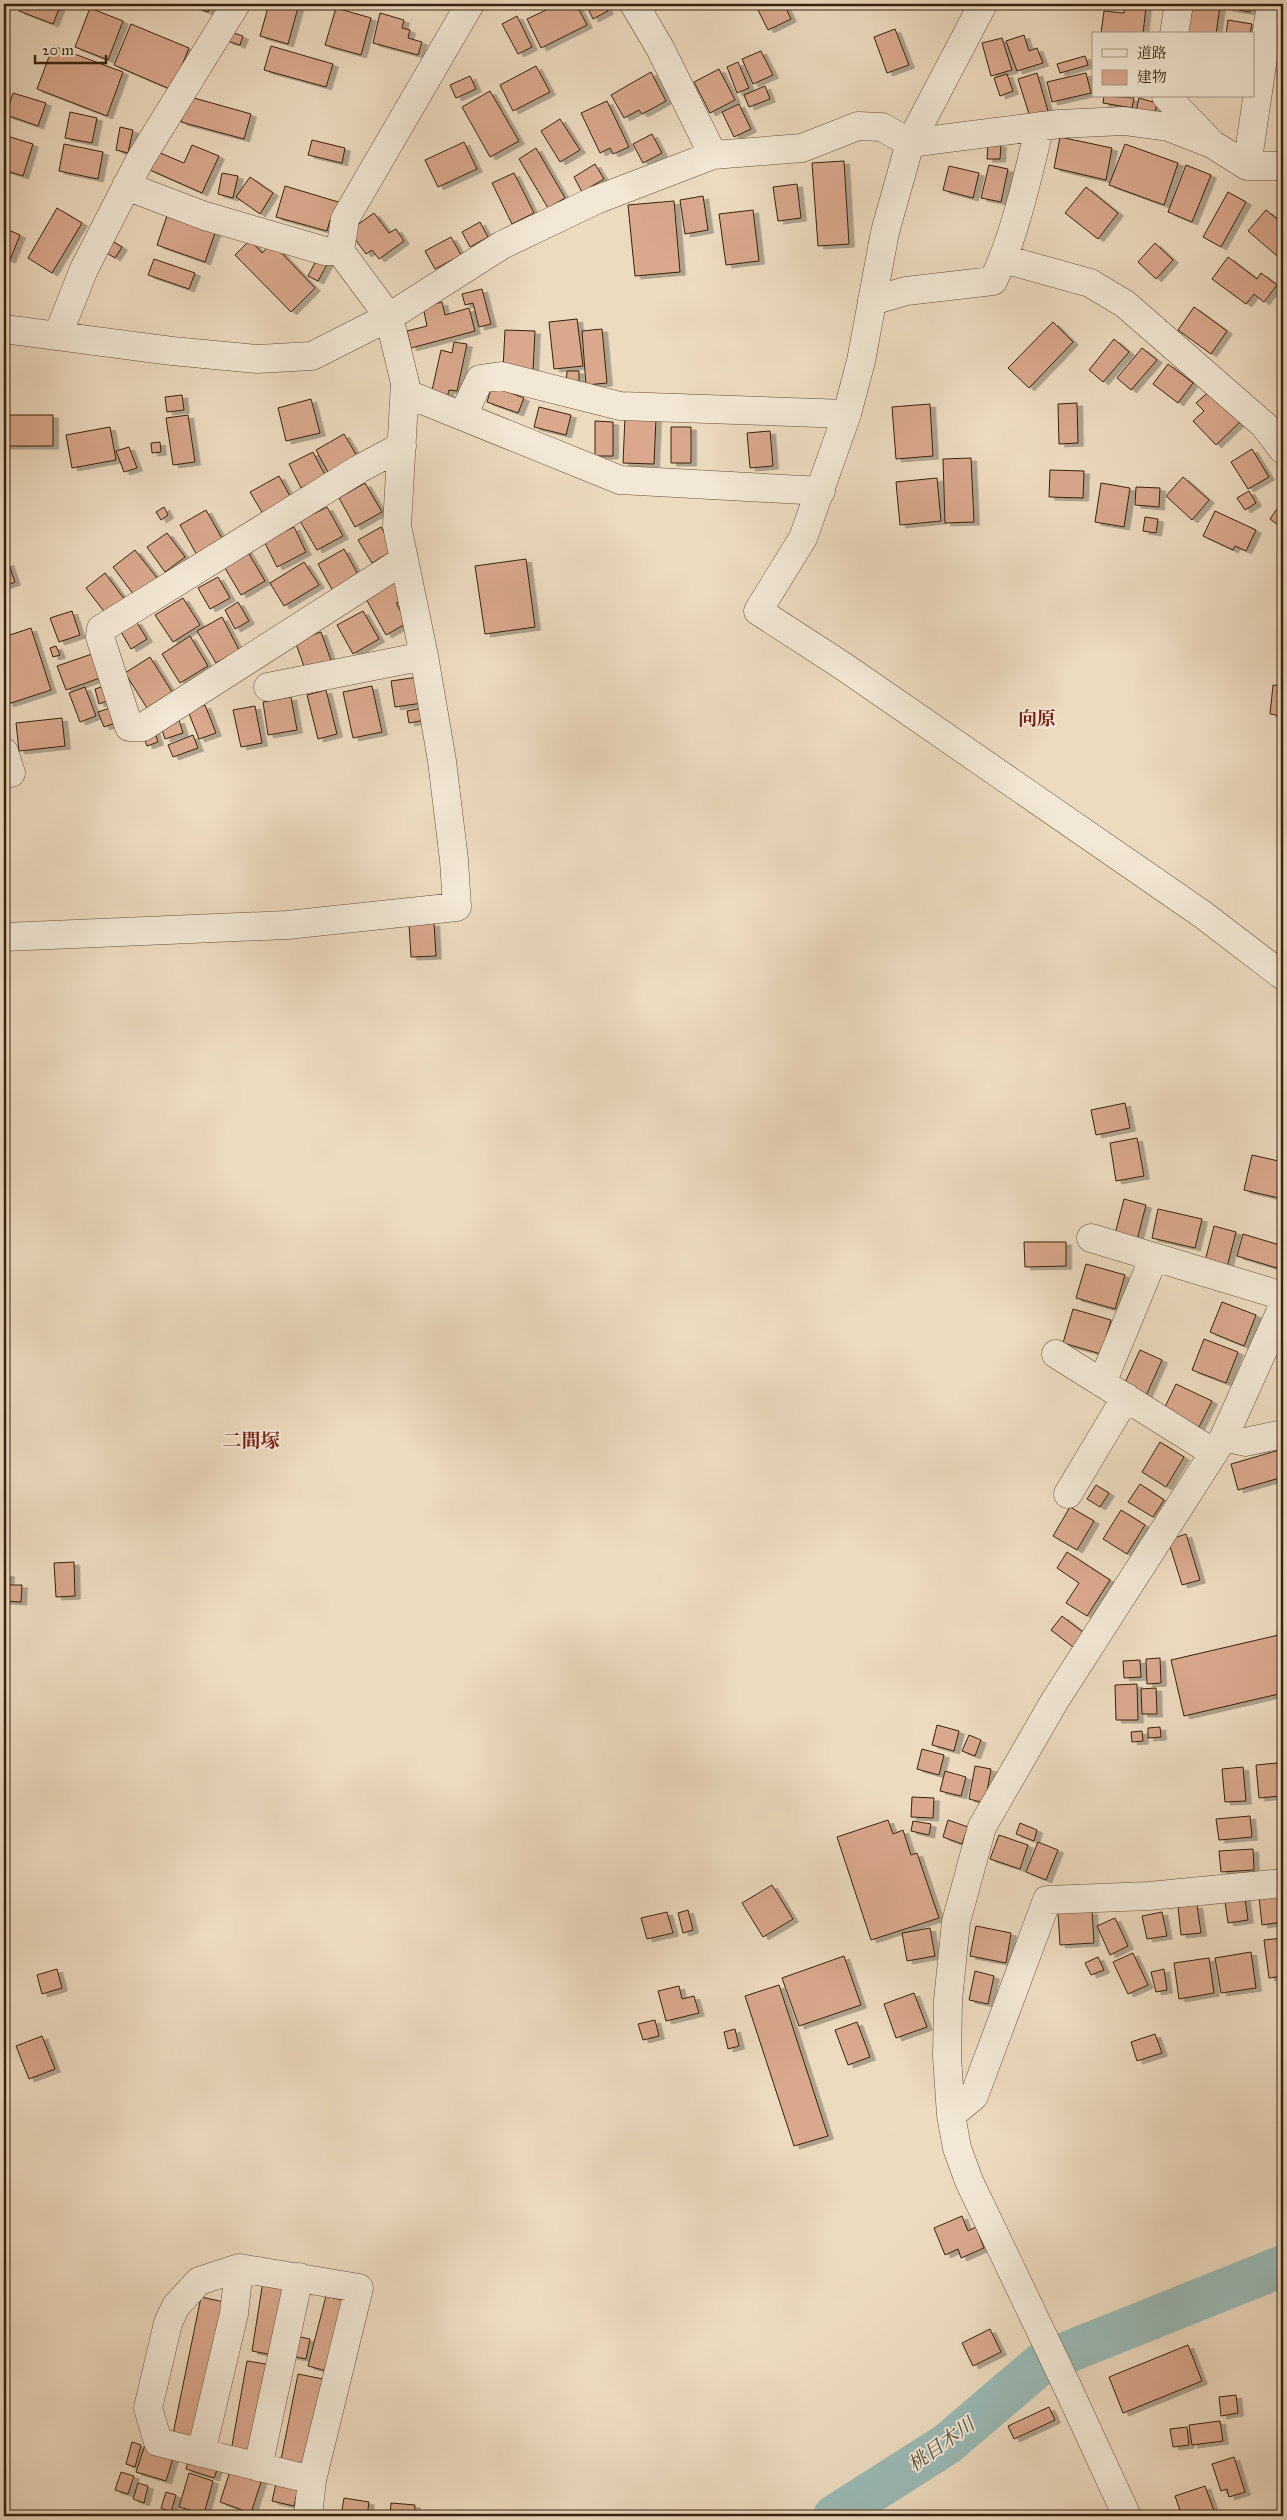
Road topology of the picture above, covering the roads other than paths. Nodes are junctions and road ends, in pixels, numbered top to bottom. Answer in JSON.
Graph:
{"nodes":[{"id":1,"x":236,"y":4,"type":"edge"},
{"id":2,"x":470,"y":4,"type":"edge"},
{"id":3,"x":634,"y":4,"type":"edge"},
{"id":4,"x":983,"y":4,"type":"edge"},
{"id":5,"x":1179,"y":4,"type":"edge"},
{"id":6,"x":1271,"y":4,"type":"edge"},
{"id":7,"x":1174,"y":32,"type":"edge"},
{"id":8,"x":1168,"y":98,"type":"edge"},
{"id":9,"x":1040,"y":126,"type":"junction"},
{"id":10,"x":910,"y":143,"type":"junction"},
{"id":11,"x":1212,"y":144,"type":"junction"},
{"id":12,"x":713,"y":155,"type":"junction"},
{"id":13,"x":1247,"y":166,"type":"junction"},
{"id":14,"x":1283,"y":166,"type":"edge"},
{"id":15,"x":126,"y":186,"type":"junction"},
{"id":16,"x":340,"y":251,"type":"junction"},
{"id":17,"x":1004,"y":259,"type":"junction"},
{"id":18,"x":872,"y":301,"type":"junction"},
{"id":19,"x":389,"y":317,"type":"junction"},
{"id":20,"x":4,"y":329,"type":"edge"},
{"id":21,"x":58,"y":335,"type":"junction"},
{"id":22,"x":405,"y":393,"type":"junction"},
{"id":23,"x":847,"y":414,"type":"junction"},
{"id":24,"x":463,"y":415,"type":"junction"},
{"id":25,"x":402,"y":446,"type":"junction"},
{"id":26,"x":1283,"y":450,"type":"edge"},
{"id":27,"x":822,"y":491,"type":"junction"},
{"id":28,"x":404,"y":560,"type":"junction"},
{"id":29,"x":424,"y":656,"type":"junction"},
{"id":30,"x":268,"y":687,"type":"dead end"},
{"id":31,"x":4,"y":937,"type":"edge"},
{"id":32,"x":1283,"y":976,"type":"edge"},
{"id":33,"x":1091,"y":1238,"type":"dead end"},
{"id":34,"x":1154,"y":1257,"type":"junction"},
{"id":35,"x":1283,"y":1296,"type":"edge"},
{"id":36,"x":1283,"y":1306,"type":"edge"},
{"id":37,"x":1056,"y":1354,"type":"dead end"},
{"id":38,"x":1102,"y":1383,"type":"junction"},
{"id":39,"x":1126,"y":1397,"type":"junction"},
{"id":40,"x":1283,"y":1434,"type":"edge"},
{"id":41,"x":1219,"y":1445,"type":"junction"},
{"id":42,"x":1068,"y":1494,"type":"dead end"},
{"id":43,"x":1283,"y":1883,"type":"edge"},
{"id":44,"x":951,"y":2115,"type":"junction"},
{"id":45,"x":239,"y":2268,"type":"junction"},
{"id":46,"x":299,"y":2277,"type":"junction"},
{"id":47,"x":201,"y":2453,"type":"junction"},
{"id":48,"x":258,"y":2467,"type":"junction"},
{"id":49,"x":312,"y":2480,"type":"junction"},
{"id":50,"x":308,"y":2516,"type":"edge"},
{"id":51,"x":1127,"y":2516,"type":"edge"}],
"edges":[{"from":1,"to":15,"type":"street"},
{"from":2,"to":16,"type":"street"},
{"from":3,"to":12,"type":"street"},
{"from":4,"to":10,"type":"street"},
{"from":5,"to":7,"type":"street"},
{"from":6,"to":13,"type":"street"},
{"from":8,"to":11,"type":"street"},
{"from":9,"to":10,"type":"street"},
{"from":9,"to":11,"type":"street"},
{"from":9,"to":17,"type":"street"},
{"from":10,"to":12,"type":"street"},
{"from":10,"to":18,"type":"street"},
{"from":11,"to":13,"type":"street"},
{"from":12,"to":19,"type":"street"},
{"from":13,"to":14,"type":"street"},
{"from":15,"to":16,"type":"street"},
{"from":15,"to":21,"type":"street"},
{"from":16,"to":19,"type":"street"},
{"from":17,"to":18,"type":"street"},
{"from":17,"to":26,"type":"street"},
{"from":18,"to":23,"type":"street"},
{"from":19,"to":21,"type":"street"},
{"from":19,"to":22,"type":"street"},
{"from":20,"to":21,"type":"street"},
{"from":22,"to":24,"type":"street"},
{"from":22,"to":25,"type":"street"},
{"from":23,"to":24,"type":"street"},
{"from":23,"to":27,"type":"street"},
{"from":24,"to":27,"type":"street"},
{"from":25,"to":28,"type":"street"},
{"from":25,"to":28,"type":"street"},
{"from":27,"to":32,"type":"street"},
{"from":28,"to":29,"type":"street"},
{"from":29,"to":30,"type":"street"},
{"from":29,"to":31,"type":"street"},
{"from":33,"to":34,"type":"street"},
{"from":34,"to":35,"type":"street"},
{"from":34,"to":38,"type":"street"},
{"from":36,"to":41,"type":"street"},
{"from":37,"to":38,"type":"street"},
{"from":38,"to":39,"type":"street"},
{"from":39,"to":41,"type":"street"},
{"from":39,"to":42,"type":"street"},
{"from":40,"to":41,"type":"street"},
{"from":41,"to":44,"type":"street"},
{"from":43,"to":44,"type":"street"},
{"from":44,"to":51,"type":"street"},
{"from":45,"to":46,"type":"street"},
{"from":45,"to":47,"type":"street"},
{"from":45,"to":47,"type":"street"},
{"from":46,"to":48,"type":"street"},
{"from":46,"to":49,"type":"street"},
{"from":47,"to":48,"type":"street"},
{"from":48,"to":49,"type":"street"},
{"from":49,"to":50,"type":"street"}]}
